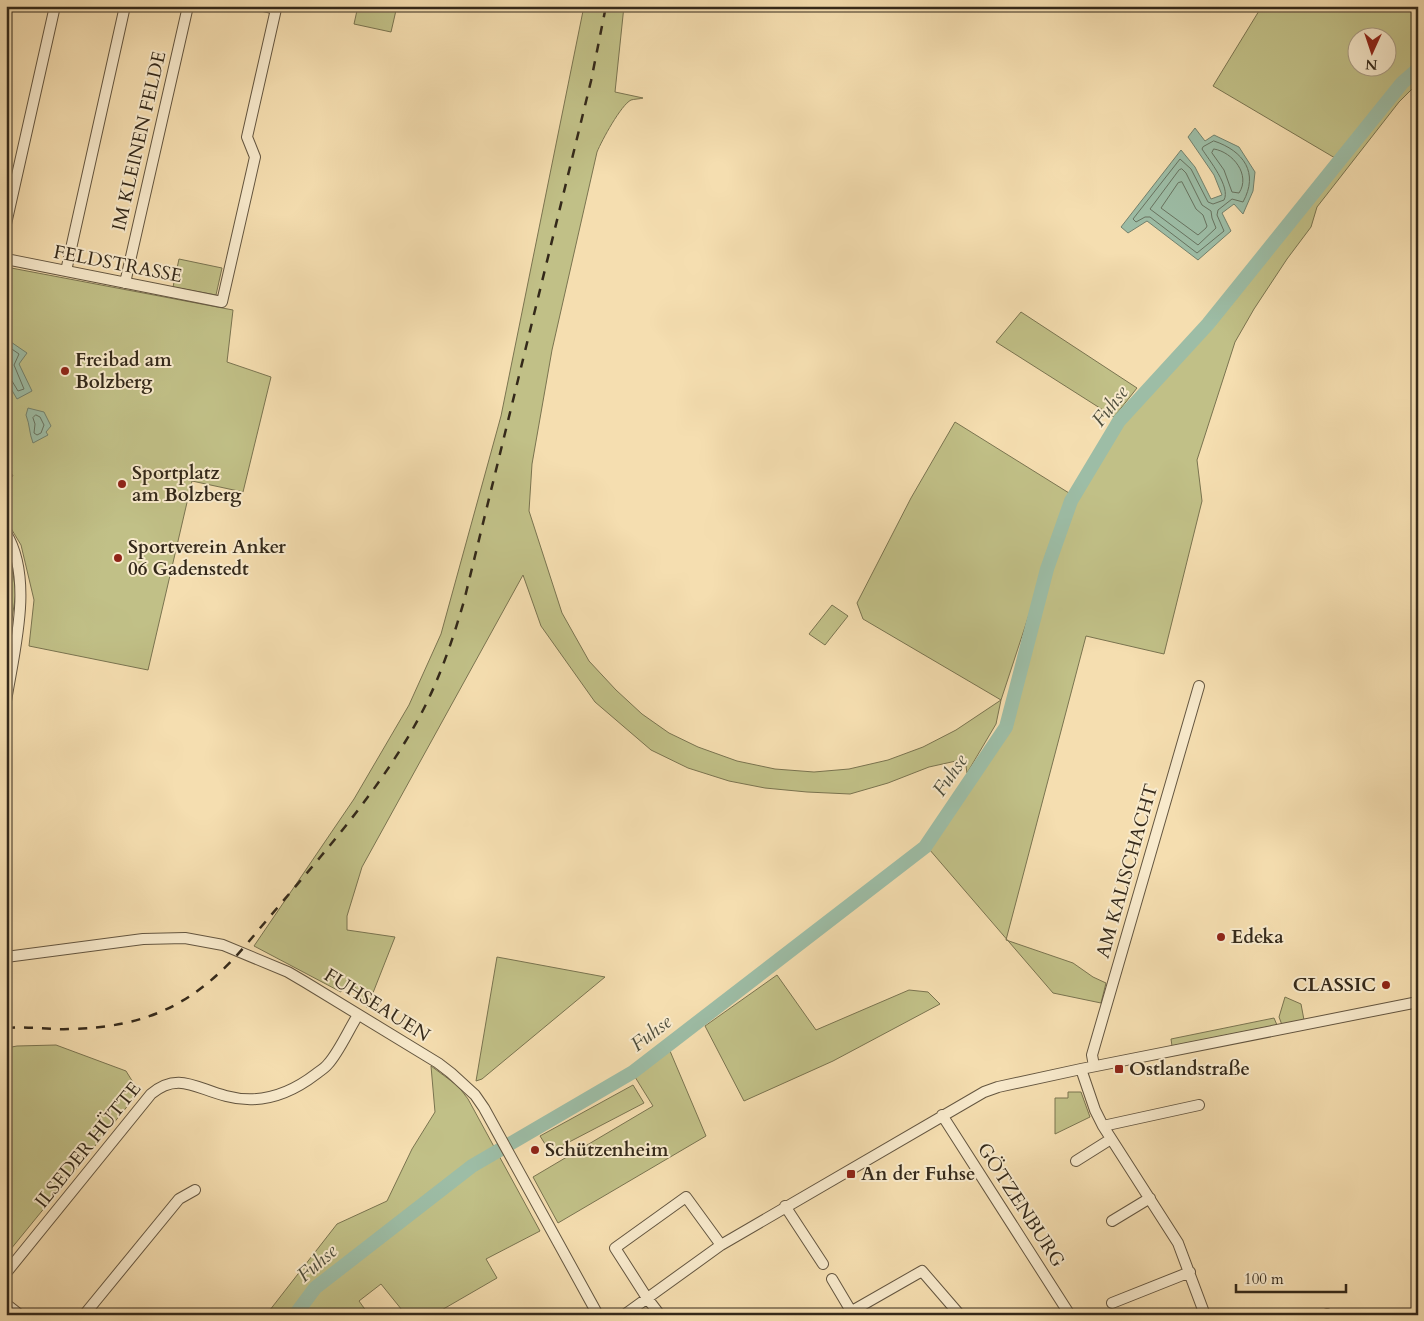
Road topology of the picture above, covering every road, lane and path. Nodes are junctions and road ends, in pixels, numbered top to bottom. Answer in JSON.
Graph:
{"nodes":[{"id":1,"x":55,"y":6,"type":"edge"},
{"id":2,"x":125,"y":6,"type":"edge"},
{"id":3,"x":188,"y":6,"type":"edge"},
{"id":4,"x":262,"y":6,"type":"edge"},
{"id":5,"x":6,"y":224,"type":"edge"},
{"id":6,"x":6,"y":259,"type":"edge"},
{"id":7,"x":66,"y":271,"type":"junction"},
{"id":8,"x":125,"y":283,"type":"junction"},
{"id":9,"x":6,"y":533,"type":"edge"},
{"id":10,"x":1199,"y":686,"type":"dead end"},
{"id":11,"x":6,"y":701,"type":"edge"},
{"id":12,"x":6,"y":957,"type":"edge"},
{"id":13,"x":1418,"y":1002,"type":"edge"},
{"id":14,"x":358,"y":1015,"type":"junction"},
{"id":15,"x":1094,"y":1066,"type":"junction"},
{"id":16,"x":1081,"y":1068,"type":"junction"},
{"id":17,"x":1199,"y":1105,"type":"dead end"},
{"id":18,"x":942,"y":1115,"type":"junction"},
{"id":19,"x":1103,"y":1126,"type":"junction"},
{"id":20,"x":1112,"y":1139,"type":"junction"},
{"id":21,"x":1076,"y":1161,"type":"dead end"},
{"id":22,"x":195,"y":1190,"type":"dead end"},
{"id":23,"x":1150,"y":1198,"type":"junction"},
{"id":24,"x":786,"y":1206,"type":"junction"},
{"id":25,"x":1112,"y":1221,"type":"dead end"},
{"id":26,"x":720,"y":1245,"type":"junction"},
{"id":27,"x":823,"y":1264,"type":"dead end"},
{"id":28,"x":1190,"y":1272,"type":"junction"},
{"id":29,"x":6,"y":1273,"type":"edge"},
{"id":30,"x":832,"y":1279,"type":"dead end"},
{"id":31,"x":647,"y":1298,"type":"junction"},
{"id":32,"x":1112,"y":1303,"type":"dead end"},
{"id":33,"x":6,"y":1304,"type":"edge"},
{"id":34,"x":848,"y":1313,"type":"edge"},
{"id":35,"x":20,"y":1315,"type":"edge"},
{"id":36,"x":84,"y":1315,"type":"edge"},
{"id":37,"x":598,"y":1315,"type":"edge"},
{"id":38,"x":624,"y":1315,"type":"edge"},
{"id":39,"x":660,"y":1315,"type":"edge"},
{"id":40,"x":960,"y":1315,"type":"edge"},
{"id":41,"x":1070,"y":1315,"type":"edge"},
{"id":42,"x":1205,"y":1315,"type":"edge"}],
"edges":[{"from":1,"to":5,"type":"street"},
{"from":2,"to":7,"type":"street"},
{"from":3,"to":8,"type":"street","name":"IM KLEINEN FELDE"},
{"from":4,"to":8,"type":"street","name":"FELDSTRASSE"},
{"from":6,"to":7,"type":"street","name":"FELDSTRASSE"},
{"from":7,"to":8,"type":"street","name":"FELDSTRASSE"},
{"from":9,"to":11,"type":"street"},
{"from":10,"to":15,"type":"street","name":"AM KALISCHACHT"},
{"from":12,"to":14,"type":"street","name":"FUHSEAUEN"},
{"from":13,"to":15,"type":"street"},
{"from":14,"to":29,"type":"street","name":"ILSEDER HÜTTE"},
{"from":14,"to":37,"type":"street","name":"FUHSEAUEN"},
{"from":15,"to":16,"type":"street"},
{"from":16,"to":18,"type":"street"},
{"from":16,"to":19,"type":"street"},
{"from":17,"to":19,"type":"street"},
{"from":18,"to":24,"type":"street"},
{"from":18,"to":41,"type":"street","name":"GÖTZENBURG"},
{"from":19,"to":20,"type":"street"},
{"from":20,"to":21,"type":"street"},
{"from":20,"to":23,"type":"street"},
{"from":22,"to":36,"type":"street"},
{"from":23,"to":25,"type":"street"},
{"from":23,"to":28,"type":"street"},
{"from":24,"to":26,"type":"street"},
{"from":24,"to":27,"type":"street"},
{"from":26,"to":31,"type":"street"},
{"from":26,"to":31,"type":"street"},
{"from":28,"to":32,"type":"street"},
{"from":28,"to":42,"type":"street"},
{"from":30,"to":34,"type":"street"},
{"from":31,"to":38,"type":"street"},
{"from":31,"to":39,"type":"street"},
{"from":33,"to":35,"type":"street"},
{"from":34,"to":40,"type":"street"}]}
